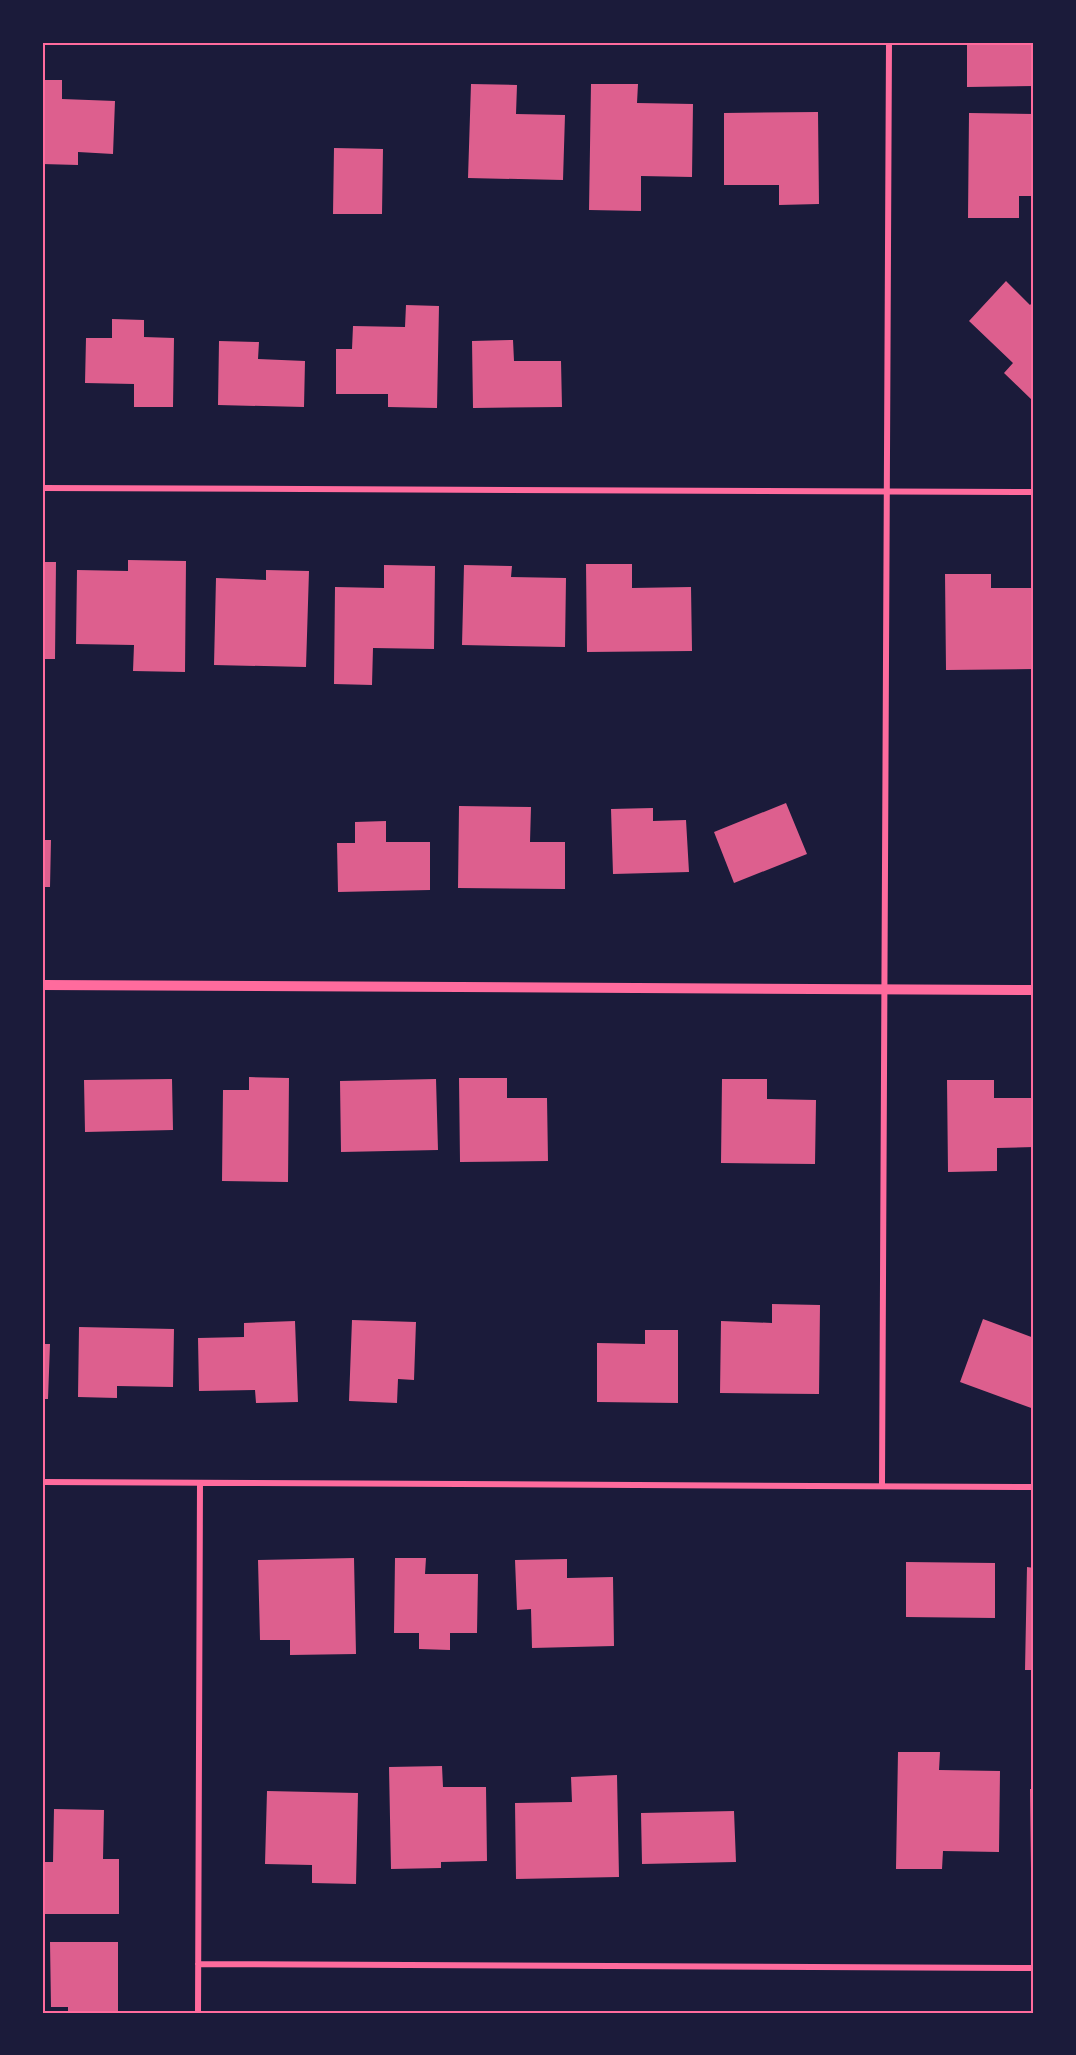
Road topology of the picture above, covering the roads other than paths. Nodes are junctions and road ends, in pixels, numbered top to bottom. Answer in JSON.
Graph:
{"nodes":[{"id":1,"x":889,"y":42,"type":"edge"},
{"id":2,"x":42,"y":488,"type":"edge"},
{"id":3,"x":887,"y":492,"type":"junction"},
{"id":4,"x":1034,"y":492,"type":"edge"},
{"id":5,"x":42,"y":985,"type":"edge"},
{"id":6,"x":884,"y":989,"type":"junction"},
{"id":7,"x":1034,"y":990,"type":"edge"},
{"id":8,"x":42,"y":1482,"type":"edge"},
{"id":9,"x":201,"y":1483,"type":"junction"},
{"id":10,"x":882,"y":1486,"type":"junction"},
{"id":11,"x":1034,"y":1487,"type":"edge"},
{"id":12,"x":198,"y":1964,"type":"junction"},
{"id":13,"x":1034,"y":1968,"type":"edge"},
{"id":14,"x":198,"y":2013,"type":"edge"}],
"edges":[{"from":1,"to":3,"type":"street"},
{"from":2,"to":3,"type":"street"},
{"from":3,"to":4,"type":"street"},
{"from":3,"to":6,"type":"street"},
{"from":5,"to":6,"type":"street"},
{"from":6,"to":7,"type":"street"},
{"from":6,"to":10,"type":"street"},
{"from":8,"to":9,"type":"street"},
{"from":9,"to":10,"type":"street"},
{"from":9,"to":12,"type":"street"},
{"from":10,"to":11,"type":"street"},
{"from":12,"to":13,"type":"street"},
{"from":12,"to":14,"type":"street"}]}
